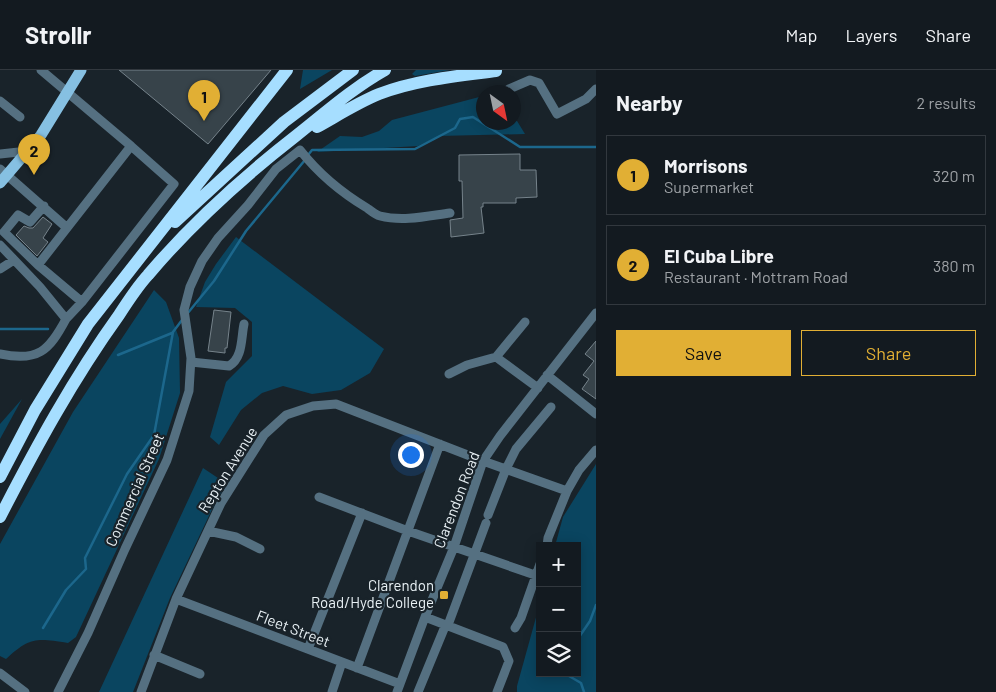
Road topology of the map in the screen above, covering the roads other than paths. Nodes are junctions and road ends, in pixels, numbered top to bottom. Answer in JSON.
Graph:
{"nodes":[{"id":1,"x":41,"y":70,"type":"edge"},
{"id":2,"x":81,"y":70,"type":"edge"},
{"id":3,"x":287,"y":70,"type":"edge"},
{"id":4,"x":353,"y":70,"type":"edge"},
{"id":5,"x":385,"y":70,"type":"edge"},
{"id":6,"x":499,"y":70,"type":"edge"},
{"id":7,"x":520,"y":85,"type":"edge"},
{"id":8,"x":596,"y":89,"type":"edge"},
{"id":9,"x":67,"y":91,"type":"junction"},
{"id":10,"x":0,"y":101,"type":"edge"},
{"id":11,"x":20,"y":117,"type":"dead end"},
{"id":12,"x":131,"y":146,"type":"junction"},
{"id":13,"x":279,"y":149,"type":"junction"},
{"id":14,"x":28,"y":151,"type":"junction"},
{"id":15,"x":0,"y":154,"type":"edge"},
{"id":16,"x":3,"y":176,"type":"edge"},
{"id":17,"x":44,"y":206,"type":"junction"},
{"id":18,"x":450,"y":213,"type":"dead end"},
{"id":19,"x":66,"y":227,"type":"junction"},
{"id":20,"x":0,"y":245,"type":"edge"},
{"id":21,"x":145,"y":249,"type":"junction"},
{"id":22,"x":14,"y":260,"type":"junction"},
{"id":23,"x":38,"y":265,"type":"junction"},
{"id":24,"x":0,"y":270,"type":"edge"},
{"id":25,"x":82,"y":302,"type":"junction"},
{"id":26,"x":596,"y":313,"type":"edge"},
{"id":27,"x":66,"y":319,"type":"junction"},
{"id":28,"x":525,"y":322,"type":"dead end"},
{"id":29,"x":244,"y":324,"type":"dead end"},
{"id":30,"x":0,"y":354,"type":"edge"},
{"id":31,"x":496,"y":357,"type":"junction"},
{"id":32,"x":191,"y":362,"type":"junction"},
{"id":33,"x":450,"y":374,"type":"dead end"},
{"id":34,"x":547,"y":375,"type":"junction"},
{"id":35,"x":538,"y":388,"type":"junction"},
{"id":36,"x":551,"y":407,"type":"dead end"},
{"id":37,"x":596,"y":414,"type":"edge"},
{"id":38,"x":440,"y":444,"type":"junction"},
{"id":39,"x":596,"y":450,"type":"edge"},
{"id":40,"x":484,"y":461,"type":"junction"},
{"id":41,"x":506,"y":469,"type":"junction"},
{"id":42,"x":0,"y":477,"type":"edge"},
{"id":43,"x":567,"y":491,"type":"junction"},
{"id":44,"x":319,"y":497,"type":"dead end"},
{"id":45,"x":362,"y":514,"type":"junction"},
{"id":46,"x":0,"y":517,"type":"edge"},
{"id":47,"x":208,"y":531,"type":"junction"},
{"id":48,"x":408,"y":531,"type":"junction"},
{"id":49,"x":548,"y":542,"type":"edge"},
{"id":50,"x":454,"y":547,"type":"junction"},
{"id":51,"x":260,"y":549,"type":"dead end"},
{"id":52,"x":474,"y":554,"type":"junction"},
{"id":53,"x":535,"y":575,"type":"joint"},
{"id":54,"x":176,"y":599,"type":"junction"},
{"id":55,"x":425,"y":617,"type":"junction"},
{"id":56,"x":447,"y":625,"type":"junction"},
{"id":57,"x":515,"y":628,"type":"dead end"},
{"id":58,"x":308,"y":649,"type":"junction"},
{"id":59,"x":154,"y":655,"type":"junction"},
{"id":60,"x":342,"y":662,"type":"junction"},
{"id":61,"x":357,"y":668,"type":"junction"},
{"id":62,"x":0,"y":672,"type":"edge"},
{"id":63,"x":200,"y":674,"type":"dead end"},
{"id":64,"x":398,"y":688,"type":"edge"},
{"id":65,"x":25,"y":692,"type":"edge"},
{"id":66,"x":58,"y":692,"type":"edge"},
{"id":67,"x":141,"y":692,"type":"edge"},
{"id":68,"x":332,"y":692,"type":"edge"},
{"id":69,"x":418,"y":692,"type":"edge"},
{"id":70,"x":497,"y":692,"type":"edge"}],
"edges":[{"from":1,"to":9,"type":"street"},
{"from":2,"to":9,"type":"main road"},
{"from":3,"to":21,"type":"highway"},
{"from":4,"to":21,"type":"highway"},
{"from":5,"to":13,"type":"highway"},
{"from":6,"to":13,"type":"highway"},
{"from":7,"to":8,"type":"street"},
{"from":9,"to":12,"type":"street"},
{"from":9,"to":14,"type":"main road"},
{"from":10,"to":11,"type":"street"},
{"from":12,"to":19,"type":"street"},
{"from":12,"to":25,"type":"street"},
{"from":13,"to":46,"type":"highway"},
{"from":14,"to":15,"type":"street"},
{"from":14,"to":16,"type":"main road"},
{"from":16,"to":17,"type":"street"},
{"from":17,"to":19,"type":"street"},
{"from":17,"to":23,"type":"street"},
{"from":18,"to":32,"type":"street","name":"Commercial Street"},
{"from":19,"to":23,"type":"street"},
{"from":20,"to":22,"type":"street"},
{"from":21,"to":42,"type":"highway"},
{"from":22,"to":24,"type":"street"},
{"from":22,"to":27,"type":"street"},
{"from":23,"to":25,"type":"street"},
{"from":25,"to":27,"type":"street"},
{"from":26,"to":34,"type":"street","name":"Clarendon Road"},
{"from":27,"to":30,"type":"street"},
{"from":28,"to":31,"type":"street"},
{"from":29,"to":32,"type":"street"},
{"from":31,"to":33,"type":"street"},
{"from":31,"to":35,"type":"street"},
{"from":32,"to":66,"type":"street","name":"Commercial Street"},
{"from":34,"to":35,"type":"street","name":"Clarendon Road"},
{"from":34,"to":37,"type":"street"},
{"from":35,"to":40,"type":"street","name":"Clarendon Road"},
{"from":36,"to":41,"type":"street"},
{"from":38,"to":40,"type":"street","name":"Repton Avenue"},
{"from":38,"to":47,"type":"street","name":"Repton Avenue"},
{"from":38,"to":48,"type":"street"},
{"from":39,"to":43,"type":"street"},
{"from":40,"to":41,"type":"street","name":"Repton Avenue"},
{"from":40,"to":50,"type":"street","name":"Clarendon Road"},
{"from":41,"to":43,"type":"street","name":"Repton Avenue"},
{"from":41,"to":52,"type":"street"},
{"from":43,"to":49,"type":"street"},
{"from":44,"to":45,"type":"street"},
{"from":45,"to":48,"type":"street"},
{"from":45,"to":58,"type":"street"},
{"from":47,"to":51,"type":"street"},
{"from":47,"to":54,"type":"street","name":"Repton Avenue"},
{"from":48,"to":50,"type":"street"},
{"from":48,"to":61,"type":"street"},
{"from":50,"to":52,"type":"street"},
{"from":50,"to":55,"type":"street","name":"Clarendon Road"},
{"from":52,"to":53,"type":"street"},
{"from":52,"to":56,"type":"street"},
{"from":53,"to":57,"type":"street"},
{"from":54,"to":58,"type":"street","name":"Fleet Street"},
{"from":54,"to":59,"type":"street","name":"Repton Avenue"},
{"from":55,"to":56,"type":"street"},
{"from":55,"to":64,"type":"street","name":"Clarendon Road"},
{"from":56,"to":69,"type":"street"},
{"from":56,"to":70,"type":"street"},
{"from":58,"to":60,"type":"street","name":"Fleet Street"},
{"from":59,"to":63,"type":"street"},
{"from":59,"to":67,"type":"street","name":"Repton Avenue"},
{"from":60,"to":61,"type":"street","name":"Fleet Street"},
{"from":60,"to":68,"type":"street"},
{"from":61,"to":64,"type":"street","name":"Fleet Street"},
{"from":62,"to":65,"type":"street"}]}
